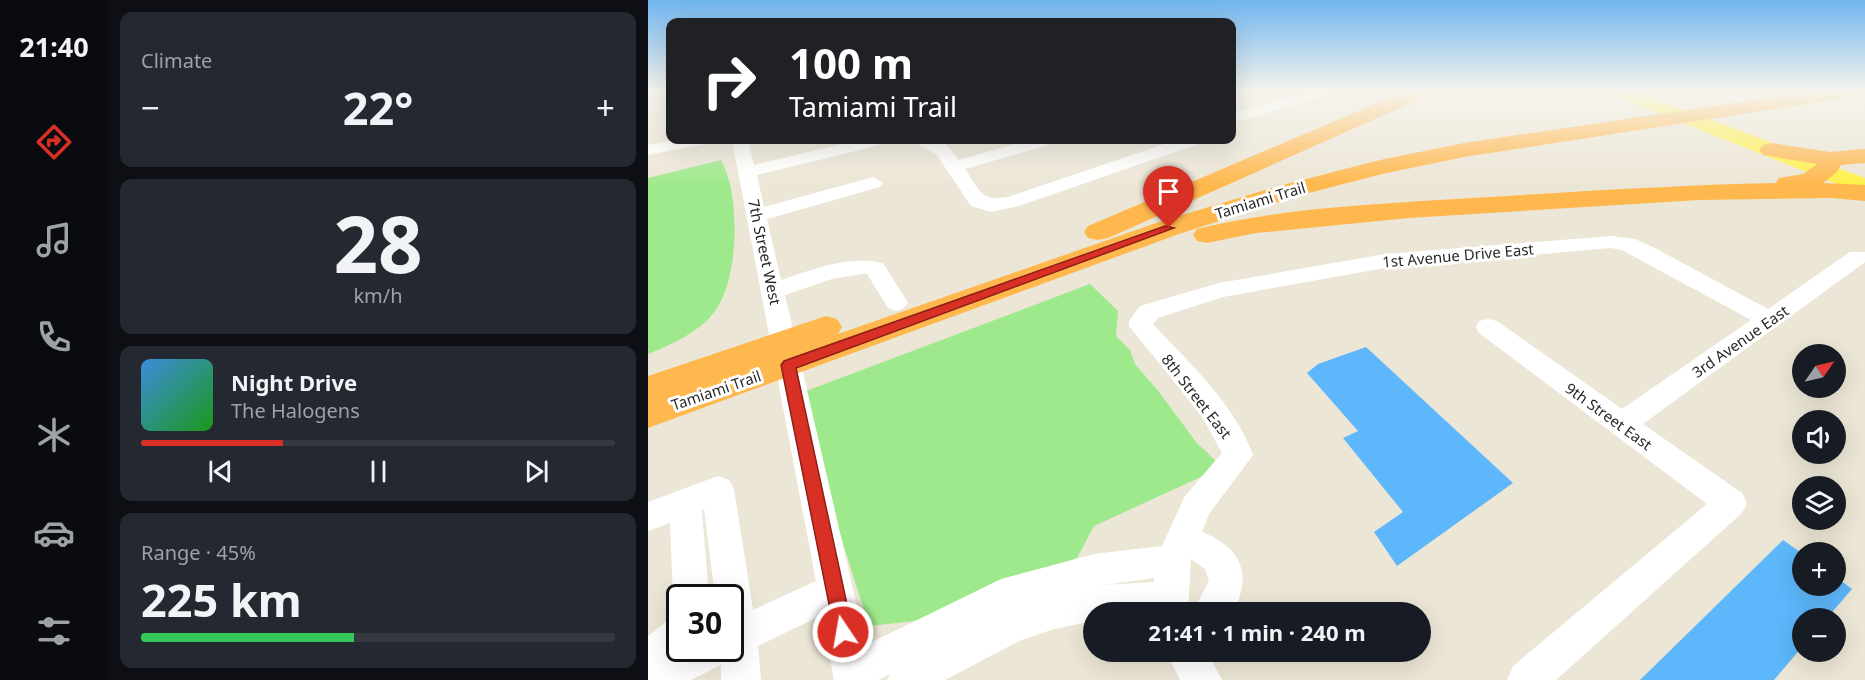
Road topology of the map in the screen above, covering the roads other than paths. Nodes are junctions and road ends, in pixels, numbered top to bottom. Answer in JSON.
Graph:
{"nodes":[{"id":1,"x":1351,"y":122,"type":"edge"},
{"id":2,"x":1562,"y":122,"type":"edge"},
{"id":3,"x":1583,"y":122,"type":"edge"},
{"id":4,"x":1688,"y":122,"type":"edge"},
{"id":5,"x":1698,"y":122,"type":"edge"},
{"id":6,"x":678,"y":144,"type":"edge"},
{"id":7,"x":741,"y":144,"type":"edge"},
{"id":8,"x":862,"y":144,"type":"edge"},
{"id":9,"x":936,"y":144,"type":"edge"},
{"id":10,"x":1032,"y":144,"type":"edge"},
{"id":11,"x":1180,"y":144,"type":"edge"},
{"id":12,"x":648,"y":150,"type":"edge"},
{"id":13,"x":1771,"y":150,"type":"joint"},
{"id":14,"x":1865,"y":156,"type":"edge"},
{"id":15,"x":1827,"y":165,"type":"junction"},
{"id":16,"x":954,"y":166,"type":"junction"},
{"id":17,"x":748,"y":172,"type":"junction"},
{"id":18,"x":1865,"y":172,"type":"edge"},
{"id":19,"x":873,"y":183,"type":"dead end"},
{"id":20,"x":1865,"y":187,"type":"edge"},
{"id":21,"x":1700,"y":192,"type":"junction"},
{"id":22,"x":1865,"y":193,"type":"edge"},
{"id":23,"x":757,"y":215,"type":"junction"},
{"id":24,"x":1089,"y":236,"type":"junction"},
{"id":25,"x":1858,"y":257,"type":"dead end"},
{"id":26,"x":1030,"y":278,"type":"junction"},
{"id":27,"x":773,"y":291,"type":"junction"},
{"id":28,"x":896,"y":303,"type":"junction"},
{"id":29,"x":1770,"y":320,"type":"junction"},
{"id":30,"x":1142,"y":326,"type":"joint"},
{"id":31,"x":1488,"y":327,"type":"dead end"},
{"id":32,"x":786,"y":353,"type":"junction"},
{"id":33,"x":648,"y":389,"type":"edge"},
{"id":34,"x":648,"y":414,"type":"edge"},
{"id":35,"x":1621,"y":425,"type":"junction"},
{"id":36,"x":685,"y":502,"type":"junction"},
{"id":37,"x":648,"y":517,"type":"edge"},
{"id":38,"x":1178,"y":550,"type":"junction"},
{"id":39,"x":690,"y":584,"type":"edge"},
{"id":40,"x":724,"y":584,"type":"edge"},
{"id":41,"x":1093,"y":587,"type":"junction"},
{"id":42,"x":835,"y":590,"type":"junction"},
{"id":43,"x":1144,"y":602,"type":"edge"},
{"id":44,"x":1172,"y":602,"type":"edge"},
{"id":45,"x":1220,"y":602,"type":"edge"},
{"id":46,"x":985,"y":619,"type":"junction"},
{"id":47,"x":744,"y":634,"type":"edge"},
{"id":48,"x":666,"y":646,"type":"edge"},
{"id":49,"x":648,"y":656,"type":"edge"},
{"id":50,"x":686,"y":662,"type":"edge"},
{"id":51,"x":735,"y":662,"type":"edge"},
{"id":52,"x":1191,"y":662,"type":"edge"},
{"id":53,"x":853,"y":677,"type":"edge"},
{"id":54,"x":649,"y":680,"type":"edge"},
{"id":55,"x":741,"y":680,"type":"edge"},
{"id":56,"x":907,"y":680,"type":"edge"},
{"id":57,"x":1202,"y":680,"type":"edge"},
{"id":58,"x":1527,"y":680,"type":"edge"}],
"edges":[{"from":1,"to":24,"type":"highway"},
{"from":2,"to":24,"type":"highway","name":"Tamiami Trail"},
{"from":3,"to":26,"type":"highway","name":"Tamiami Trail"},
{"from":4,"to":15,"type":"main road"},
{"from":5,"to":13,"type":"main road"},
{"from":6,"to":12,"type":"street"},
{"from":7,"to":17,"type":"street","name":"7th Street West"},
{"from":8,"to":17,"type":"street"},
{"from":9,"to":16,"type":"street"},
{"from":10,"to":16,"type":"street"},
{"from":11,"to":16,"type":"street"},
{"from":13,"to":15,"type":"highway"},
{"from":14,"to":15,"type":"highway"},
{"from":15,"to":18,"type":"main road"},
{"from":15,"to":20,"type":"main road"},
{"from":15,"to":21,"type":"highway"},
{"from":17,"to":23,"type":"street","name":"7th Street West"},
{"from":19,"to":23,"type":"street"},
{"from":21,"to":22,"type":"highway"},
{"from":21,"to":26,"type":"highway"},
{"from":23,"to":27,"type":"street","name":"7th Street West"},
{"from":24,"to":28,"type":"highway","name":"Tamiami Trail"},
{"from":25,"to":29,"type":"street","name":"3rd Avenue East"},
{"from":26,"to":32,"type":"highway","name":"Tamiami Trail"},
{"from":27,"to":28,"type":"street"},
{"from":27,"to":32,"type":"street","name":"7th Street West"},
{"from":28,"to":32,"type":"highway","name":"Tamiami Trail"},
{"from":29,"to":30,"type":"street","name":"1st Avenue Drive East"},
{"from":29,"to":35,"type":"street","name":"3rd Avenue East"},
{"from":30,"to":38,"type":"street","name":"8th Street East"},
{"from":31,"to":35,"type":"street","name":"9th Street East"},
{"from":32,"to":33,"type":"highway","name":"Tamiami Trail"},
{"from":32,"to":34,"type":"highway","name":"Tamiami Trail"},
{"from":32,"to":42,"type":"street","name":"7th Street West"},
{"from":35,"to":58,"type":"street","name":"9th Street East"},
{"from":36,"to":37,"type":"street"},
{"from":36,"to":39,"type":"street"},
{"from":36,"to":40,"type":"street"},
{"from":38,"to":41,"type":"street"},
{"from":38,"to":44,"type":"street"},
{"from":38,"to":45,"type":"street"},
{"from":41,"to":43,"type":"street"},
{"from":41,"to":46,"type":"street"},
{"from":42,"to":47,"type":"street"},
{"from":42,"to":53,"type":"street","name":"7th Street West"},
{"from":46,"to":53,"type":"street"},
{"from":46,"to":56,"type":"street"},
{"from":48,"to":49,"type":"street"},
{"from":50,"to":54,"type":"street"},
{"from":51,"to":55,"type":"street"},
{"from":52,"to":57,"type":"street"}]}
